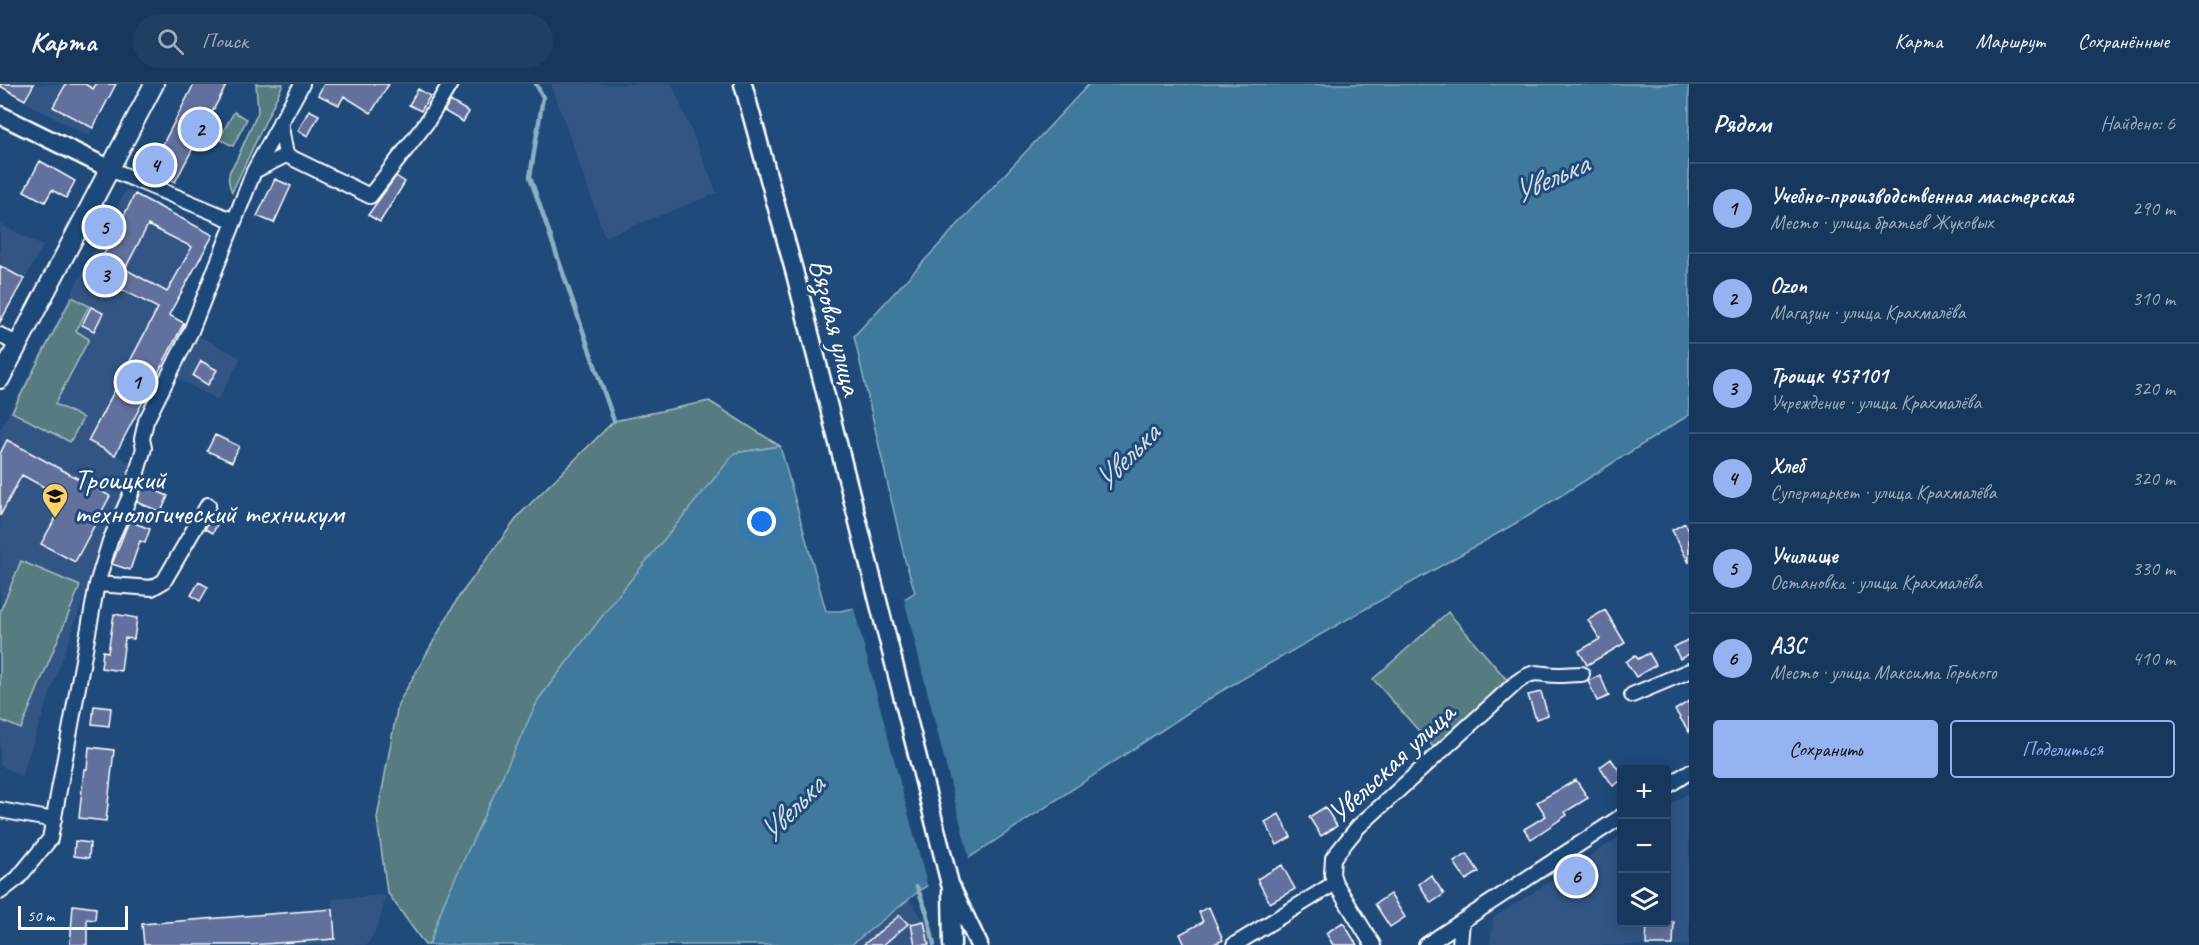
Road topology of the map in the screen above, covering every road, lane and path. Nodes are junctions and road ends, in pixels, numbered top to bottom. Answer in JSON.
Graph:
{"nodes":[{"id":1,"x":154,"y":84,"type":"edge"},
{"id":2,"x":302,"y":84,"type":"edge"},
{"id":3,"x":450,"y":84,"type":"edge"},
{"id":4,"x":743,"y":84,"type":"edge"},
{"id":5,"x":0,"y":115,"type":"edge"},
{"id":6,"x":280,"y":122,"type":"junction"},
{"id":7,"x":286,"y":156,"type":"junction"},
{"id":8,"x":110,"y":169,"type":"junction"},
{"id":9,"x":254,"y":171,"type":"junction"},
{"id":10,"x":234,"y":221,"type":"junction"},
{"id":11,"x":0,"y":335,"type":"edge"},
{"id":12,"x":18,"y":345,"type":"junction"},
{"id":13,"x":0,"y":380,"type":"edge"},
{"id":14,"x":208,"y":505,"type":"dead end"},
{"id":15,"x":97,"y":584,"type":"junction"},
{"id":16,"x":1689,"y":671,"type":"edge"},
{"id":17,"x":1582,"y":674,"type":"dead end"},
{"id":18,"x":1632,"y":695,"type":"dead end"},
{"id":19,"x":1689,"y":772,"type":"edge"},
{"id":20,"x":1671,"y":784,"type":"edge"},
{"id":21,"x":0,"y":810,"type":"edge"},
{"id":22,"x":1617,"y":819,"type":"edge"},
{"id":23,"x":54,"y":820,"type":"junction"},
{"id":24,"x":1335,"y":883,"type":"junction"},
{"id":25,"x":950,"y":884,"type":"junction"},
{"id":26,"x":0,"y":892,"type":"edge"},
{"id":27,"x":1462,"y":921,"type":"junction"},
{"id":28,"x":952,"y":945,"type":"edge"},
{"id":29,"x":979,"y":945,"type":"edge"},
{"id":30,"x":1234,"y":945,"type":"edge"},
{"id":31,"x":1373,"y":945,"type":"edge"},
{"id":32,"x":1426,"y":945,"type":"edge"},
{"id":33,"x":1460,"y":945,"type":"edge"}],
"edges":[{"from":1,"to":8,"type":"main road"},
{"from":2,"to":6,"type":"street"},
{"from":3,"to":7,"type":"street"},
{"from":4,"to":25,"type":"street","name":"Вязовая улица"},
{"from":5,"to":8,"type":"street"},
{"from":6,"to":7,"type":"street"},
{"from":6,"to":9,"type":"street"},
{"from":7,"to":9,"type":"street"},
{"from":8,"to":10,"type":"street"},
{"from":8,"to":12,"type":"main road"},
{"from":9,"to":10,"type":"street"},
{"from":10,"to":15,"type":"street"},
{"from":11,"to":12,"type":"street"},
{"from":12,"to":13,"type":"main road"},
{"from":14,"to":15,"type":"street"},
{"from":15,"to":23,"type":"street"},
{"from":16,"to":18,"type":"street"},
{"from":17,"to":24,"type":"street","name":"Увельская улица"},
{"from":19,"to":20,"type":"street"},
{"from":21,"to":23,"type":"street"},
{"from":22,"to":27,"type":"street"},
{"from":23,"to":26,"type":"street"},
{"from":24,"to":30,"type":"street"},
{"from":24,"to":31,"type":"street"},
{"from":25,"to":28,"type":"street"},
{"from":25,"to":29,"type":"street"},
{"from":27,"to":32,"type":"street"},
{"from":27,"to":33,"type":"street"}]}
